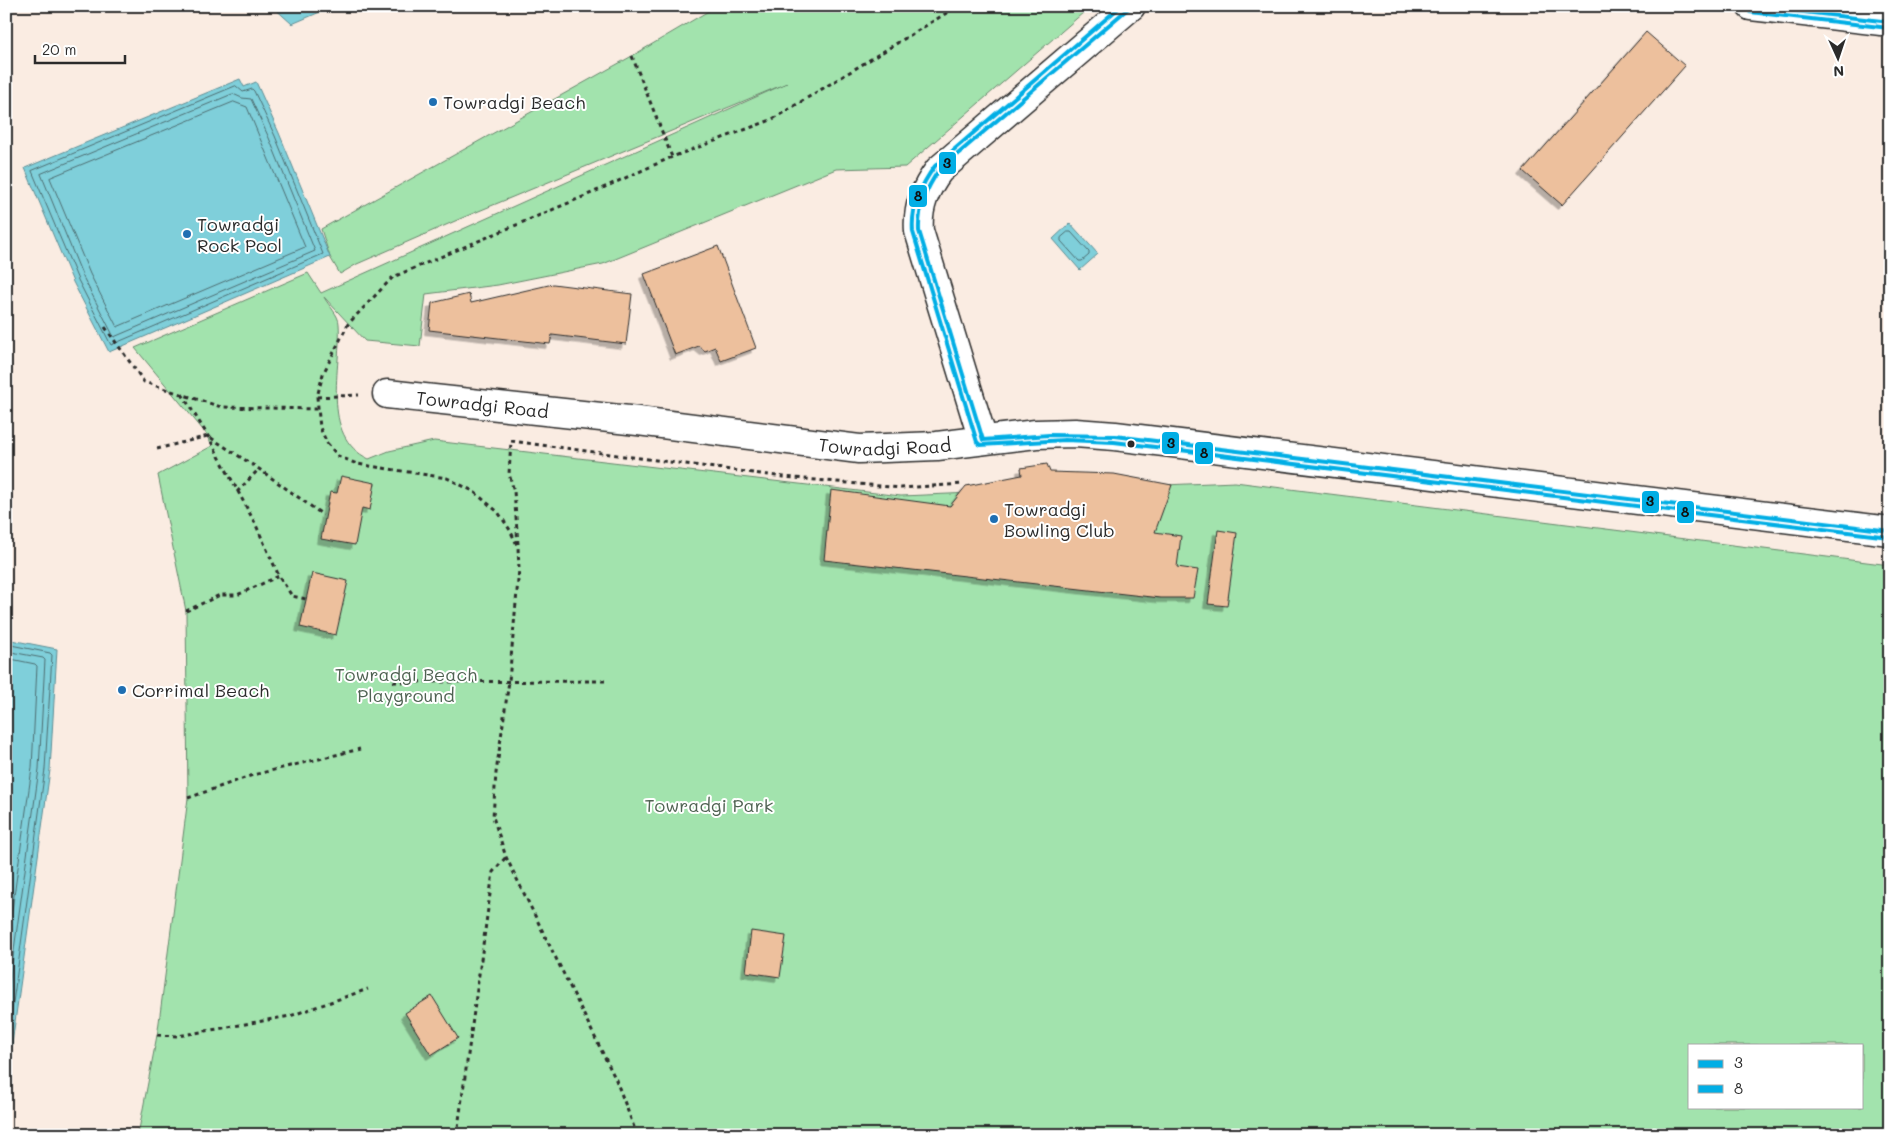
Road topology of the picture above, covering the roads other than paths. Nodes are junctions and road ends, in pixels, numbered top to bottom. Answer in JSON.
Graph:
{"nodes":[{"id":1,"x":1131,"y":6,"type":"edge"},
{"id":2,"x":1751,"y":6,"type":"edge"},
{"id":3,"x":1890,"y":22,"type":"edge"},
{"id":4,"x":388,"y":394,"type":"road end"},
{"id":5,"x":983,"y":440,"type":"junction"},
{"id":6,"x":1890,"y":531,"type":"edge"}],
"edges":[{"from":1,"to":5,"type":"main road"},
{"from":2,"to":3,"type":"main road"},
{"from":4,"to":5,"type":"main road","name":"Towradgi Road"},
{"from":5,"to":6,"type":"main road","name":"Towradgi Road"}]}
